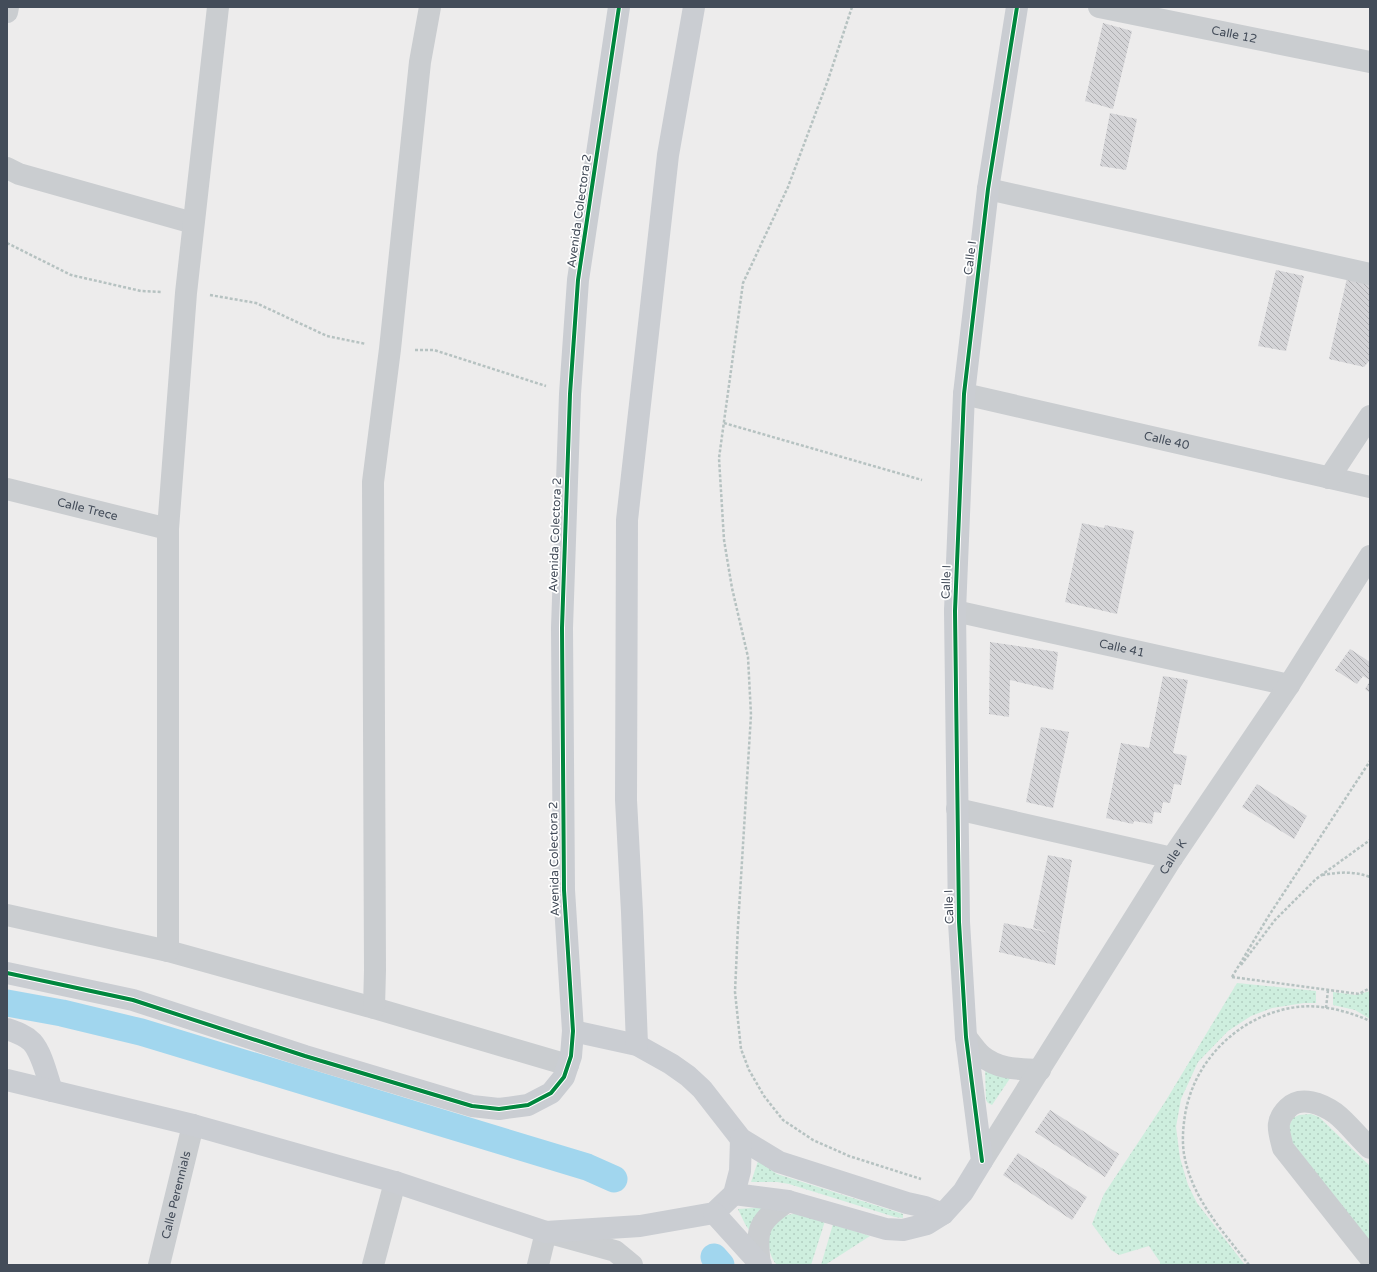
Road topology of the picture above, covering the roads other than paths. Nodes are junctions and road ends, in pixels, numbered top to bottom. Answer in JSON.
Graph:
{"nodes":[{"id":1,"x":8,"y":7,"type":"edge"},
{"id":2,"x":218,"y":7,"type":"edge"},
{"id":3,"x":430,"y":7,"type":"edge"},
{"id":4,"x":619,"y":7,"type":"edge"},
{"id":5,"x":694,"y":7,"type":"edge"},
{"id":6,"x":1017,"y":7,"type":"edge"},
{"id":7,"x":1099,"y":7,"type":"edge"},
{"id":8,"x":7,"y":12,"type":"edge"},
{"id":9,"x":1370,"y":62,"type":"edge"},
{"id":10,"x":7,"y":168,"type":"edge"},
{"id":11,"x":988,"y":189,"type":"junction"},
{"id":12,"x":193,"y":223,"type":"junction"},
{"id":13,"x":1370,"y":274,"type":"edge"},
{"id":14,"x":964,"y":394,"type":"junction"},
{"id":15,"x":1370,"y":416,"type":"edge"},
{"id":16,"x":1330,"y":478,"type":"junction"},
{"id":17,"x":1370,"y":487,"type":"edge"},
{"id":18,"x":7,"y":488,"type":"edge"},
{"id":19,"x":168,"y":528,"type":"junction"},
{"id":20,"x":1370,"y":556,"type":"edge"},
{"id":21,"x":955,"y":611,"type":"junction"},
{"id":22,"x":1289,"y":685,"type":"junction"},
{"id":23,"x":957,"y":809,"type":"junction"},
{"id":24,"x":1172,"y":858,"type":"junction"},
{"id":25,"x":7,"y":915,"type":"edge"},
{"id":26,"x":168,"y":951,"type":"junction"},
{"id":27,"x":7,"y":973,"type":"edge"},
{"id":28,"x":374,"y":1008,"type":"junction"},
{"id":29,"x":7,"y":1029,"type":"edge"},
{"id":30,"x":573,"y":1031,"type":"junction"},
{"id":31,"x":966,"y":1037,"type":"junction"},
{"id":32,"x":637,"y":1045,"type":"junction"},
{"id":33,"x":568,"y":1065,"type":"junction"},
{"id":34,"x":1040,"y":1070,"type":"junction"},
{"id":35,"x":7,"y":1080,"type":"edge"},
{"id":36,"x":52,"y":1091,"type":"junction"},
{"id":37,"x":193,"y":1125,"type":"junction"},
{"id":38,"x":741,"y":1139,"type":"junction"},
{"id":39,"x":1370,"y":1148,"type":"edge"},
{"id":40,"x":982,"y":1161,"type":"junction"},
{"id":41,"x":395,"y":1182,"type":"junction"},
{"id":42,"x":734,"y":1194,"type":"junction"},
{"id":43,"x":788,"y":1200,"type":"junction"},
{"id":44,"x":714,"y":1213,"type":"junction"},
{"id":45,"x":943,"y":1214,"type":"junction"},
{"id":46,"x":546,"y":1232,"type":"junction"},
{"id":47,"x":1370,"y":1258,"type":"edge"},
{"id":48,"x":760,"y":1264,"type":"edge"},
{"id":49,"x":159,"y":1265,"type":"edge"},
{"id":50,"x":373,"y":1265,"type":"edge"},
{"id":51,"x":538,"y":1265,"type":"edge"},
{"id":52,"x":632,"y":1265,"type":"edge"}],
"edges":[{"from":1,"to":8,"type":"street"},
{"from":2,"to":12,"type":"street"},
{"from":3,"to":28,"type":"street"},
{"from":4,"to":30,"type":"street","name":"Avenida Colectora 2"},
{"from":5,"to":32,"type":"street"},
{"from":6,"to":11,"type":"street","name":"Calle I"},
{"from":7,"to":9,"type":"street","name":"Calle 12"},
{"from":10,"to":12,"type":"street"},
{"from":11,"to":13,"type":"street"},
{"from":11,"to":14,"type":"street","name":"Calle I"},
{"from":12,"to":19,"type":"street"},
{"from":14,"to":16,"type":"street","name":"Calle 40"},
{"from":14,"to":21,"type":"street","name":"Calle I"},
{"from":15,"to":16,"type":"street"},
{"from":16,"to":17,"type":"street","name":"Calle 40"},
{"from":18,"to":19,"type":"street","name":"Calle Trece"},
{"from":19,"to":26,"type":"street"},
{"from":20,"to":22,"type":"street","name":"Calle K"},
{"from":21,"to":22,"type":"street","name":"Calle 41"},
{"from":21,"to":23,"type":"street","name":"Calle I"},
{"from":22,"to":24,"type":"street","name":"Calle K"},
{"from":23,"to":24,"type":"street"},
{"from":23,"to":31,"type":"street","name":"Calle I"},
{"from":24,"to":34,"type":"street","name":"Calle K"},
{"from":25,"to":26,"type":"street"},
{"from":26,"to":28,"type":"street"},
{"from":27,"to":33,"type":"street","name":"Avenida Colectora 2"},
{"from":28,"to":33,"type":"street"},
{"from":29,"to":36,"type":"street"},
{"from":30,"to":32,"type":"street"},
{"from":30,"to":33,"type":"street","name":"Avenida Colectora 2"},
{"from":31,"to":34,"type":"street"},
{"from":31,"to":40,"type":"street","name":"Calle I"},
{"from":32,"to":38,"type":"street"},
{"from":34,"to":40,"type":"street","name":"Calle K"},
{"from":35,"to":36,"type":"street"},
{"from":36,"to":37,"type":"street"},
{"from":37,"to":41,"type":"street"},
{"from":37,"to":49,"type":"street","name":"Calle Perennials"},
{"from":38,"to":42,"type":"street"},
{"from":38,"to":45,"type":"street"},
{"from":39,"to":47,"type":"street"},
{"from":40,"to":45,"type":"street"},
{"from":41,"to":46,"type":"street"},
{"from":41,"to":50,"type":"street"},
{"from":42,"to":43,"type":"street"},
{"from":42,"to":44,"type":"street"},
{"from":43,"to":45,"type":"street"},
{"from":43,"to":48,"type":"street"},
{"from":44,"to":46,"type":"street"},
{"from":44,"to":48,"type":"street"},
{"from":46,"to":51,"type":"street"},
{"from":46,"to":52,"type":"street"}]}
